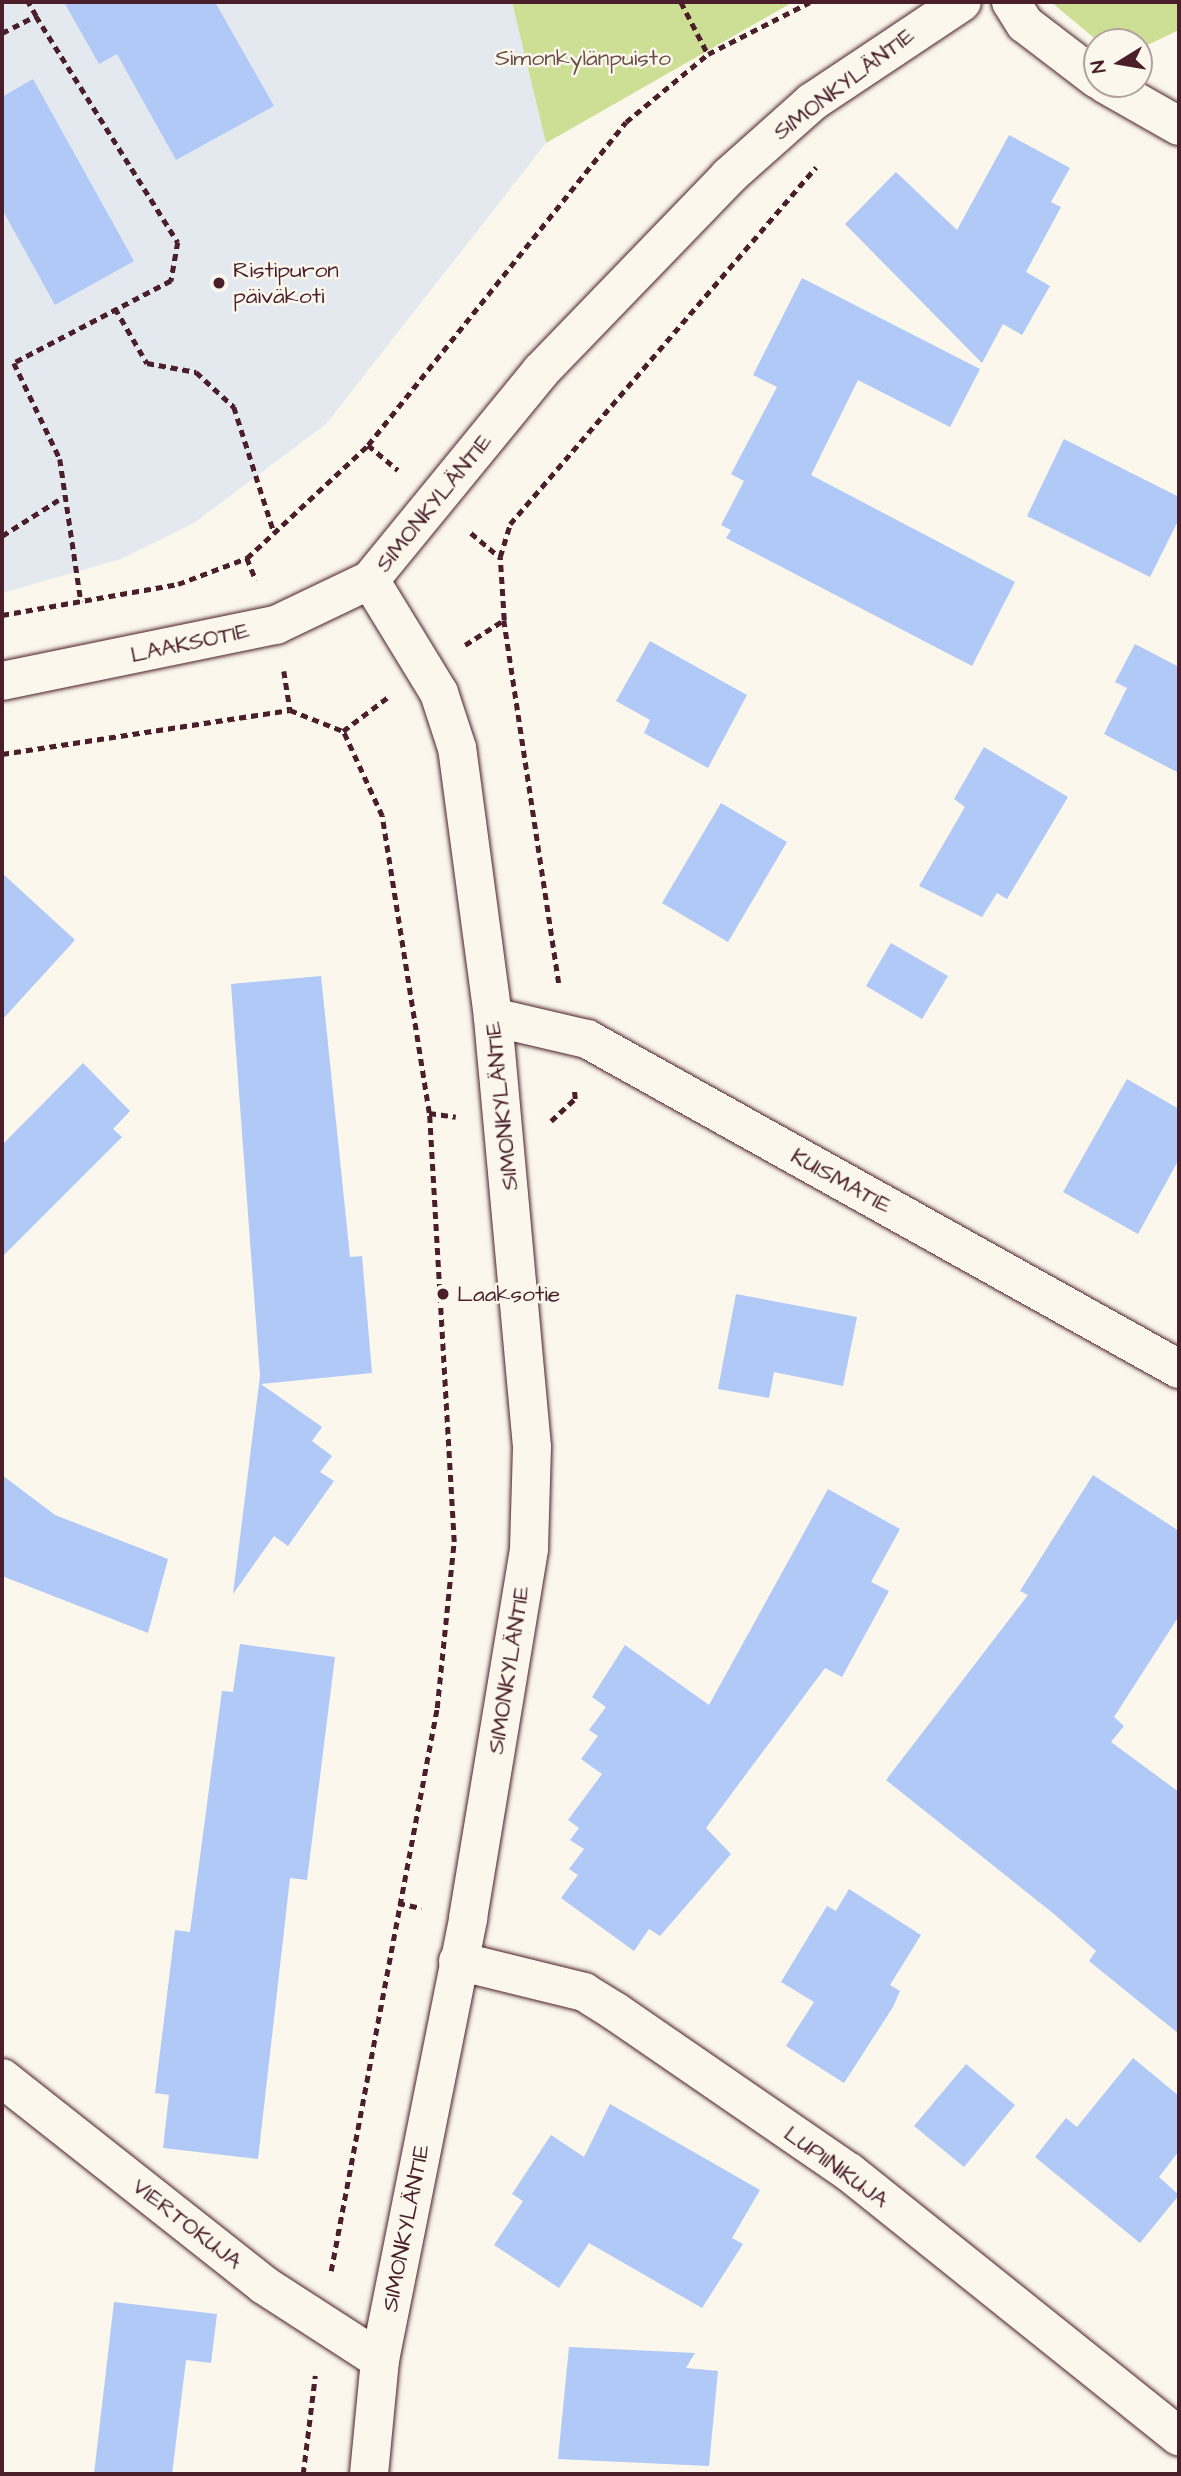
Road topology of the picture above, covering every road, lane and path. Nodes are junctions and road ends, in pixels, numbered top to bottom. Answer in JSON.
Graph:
{"nodes":[{"id":1,"x":28,"y":2,"type":"edge"},
{"id":2,"x":681,"y":2,"type":"edge"},
{"id":3,"x":810,"y":2,"type":"edge"},
{"id":4,"x":962,"y":2,"type":"edge"},
{"id":5,"x":1011,"y":2,"type":"edge"},
{"id":6,"x":36,"y":16,"type":"junction"},
{"id":7,"x":2,"y":33,"type":"edge"},
{"id":8,"x":708,"y":54,"type":"junction"},
{"id":9,"x":1083,"y":68,"type":"edge"},
{"id":10,"x":1129,"y":98,"type":"edge"},
{"id":11,"x":1179,"y":127,"type":"edge"},
{"id":12,"x":825,"y":155,"type":"dead end"},
{"id":13,"x":116,"y":308,"type":"junction"},
{"id":14,"x":63,"y":497,"type":"junction"},
{"id":15,"x":274,"y":532,"type":"junction"},
{"id":16,"x":2,"y":536,"type":"edge"},
{"id":17,"x":370,"y":580,"type":"junction"},
{"id":18,"x":81,"y":601,"type":"junction"},
{"id":19,"x":2,"y":615,"type":"edge"},
{"id":20,"x":504,"y":620,"type":"junction"},
{"id":21,"x":425,"y":670,"type":"junction"},
{"id":22,"x":2,"y":681,"type":"edge"},
{"id":23,"x":342,"y":731,"type":"junction"},
{"id":24,"x":2,"y":754,"type":"edge"},
{"id":25,"x":493,"y":1017,"type":"junction"},
{"id":26,"x":568,"y":1035,"type":"junction"},
{"id":27,"x":505,"y":1124,"type":"junction"},
{"id":28,"x":1179,"y":1369,"type":"edge"},
{"id":29,"x":458,"y":1961,"type":"junction"},
{"id":30,"x":2,"y":2078,"type":"edge"},
{"id":31,"x":322,"y":2322,"type":"junction"},
{"id":32,"x":380,"y":2360,"type":"junction"},
{"id":33,"x":1179,"y":2436,"type":"edge"},
{"id":34,"x":303,"y":2474,"type":"edge"},
{"id":35,"x":369,"y":2474,"type":"edge"}],
"edges":[{"from":1,"to":6,"type":"path"},
{"from":2,"to":8,"type":"path"},
{"from":3,"to":8,"type":"path"},
{"from":4,"to":17,"type":"main road","name":"SIMONKYLÄNTIE"},
{"from":5,"to":9,"type":"main road"},
{"from":6,"to":7,"type":"path"},
{"from":6,"to":13,"type":"path"},
{"from":8,"to":15,"type":"path"},
{"from":10,"to":11,"type":"main road"},
{"from":12,"to":20,"type":"path"},
{"from":13,"to":14,"type":"path"},
{"from":13,"to":15,"type":"path"},
{"from":14,"to":16,"type":"path"},
{"from":14,"to":18,"type":"path"},
{"from":15,"to":18,"type":"path"},
{"from":17,"to":21,"type":"main road","name":"SIMONKYLÄNTIE"},
{"from":17,"to":22,"type":"main road","name":"LAAKSOTIE"},
{"from":18,"to":19,"type":"path"},
{"from":20,"to":21,"type":"path"},
{"from":20,"to":26,"type":"path"},
{"from":21,"to":23,"type":"path"},
{"from":21,"to":25,"type":"main road","name":"SIMONKYLÄNTIE"},
{"from":23,"to":24,"type":"path"},
{"from":23,"to":31,"type":"path"},
{"from":25,"to":26,"type":"main road","name":"KUISMATIE"},
{"from":25,"to":27,"type":"main road","name":"SIMONKYLÄNTIE"},
{"from":26,"to":27,"type":"path"},
{"from":26,"to":28,"type":"main road","name":"KUISMATIE"},
{"from":27,"to":29,"type":"main road","name":"SIMONKYLÄNTIE"},
{"from":29,"to":32,"type":"main road","name":"SIMONKYLÄNTIE"},
{"from":29,"to":33,"type":"main road","name":"LUPIINIKUJA"},
{"from":30,"to":31,"type":"main road","name":"VIERTOKUJA"},
{"from":31,"to":32,"type":"main road","name":"VIERTOKUJA"},
{"from":31,"to":34,"type":"path"},
{"from":32,"to":35,"type":"main road","name":"SIMONKYLÄNTIE"}]}
